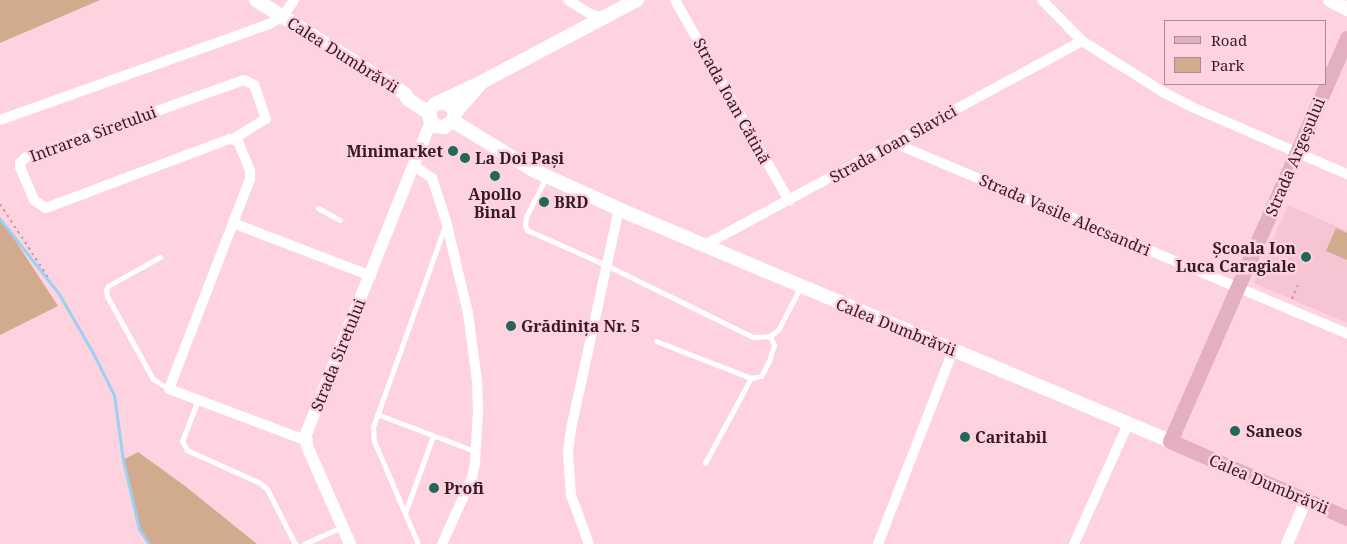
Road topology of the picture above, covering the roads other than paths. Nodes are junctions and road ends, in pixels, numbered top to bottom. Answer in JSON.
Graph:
{"nodes":[{"id":1,"x":256,"y":0,"type":"edge"},
{"id":2,"x":294,"y":0,"type":"edge"},
{"id":3,"x":568,"y":0,"type":"edge"},
{"id":4,"x":637,"y":0,"type":"edge"},
{"id":5,"x":675,"y":0,"type":"edge"},
{"id":6,"x":1042,"y":0,"type":"edge"},
{"id":7,"x":1330,"y":0,"type":"edge"},
{"id":8,"x":1347,"y":8,"type":"edge"},
{"id":9,"x":283,"y":16,"type":"junction"},
{"id":10,"x":603,"y":18,"type":"junction"},
{"id":11,"x":1347,"y":38,"type":"edge"},
{"id":12,"x":1082,"y":41,"type":"junction"},
{"id":13,"x":480,"y":83,"type":"junction"},
{"id":14,"x":434,"y":113,"type":"junction"},
{"id":15,"x":454,"y":117,"type":"junction"},
{"id":16,"x":0,"y":120,"type":"edge"},
{"id":17,"x":235,"y":138,"type":"junction"},
{"id":18,"x":894,"y":143,"type":"junction"},
{"id":19,"x":1298,"y":154,"type":"junction"},
{"id":20,"x":414,"y":166,"type":"junction"},
{"id":21,"x":1347,"y":174,"type":"edge"},
{"id":22,"x":546,"y":177,"type":"junction"},
{"id":23,"x":788,"y":201,"type":"junction"},
{"id":24,"x":318,"y":208,"type":"dead end"},
{"id":25,"x":619,"y":209,"type":"junction"},
{"id":26,"x":340,"y":220,"type":"dead end"},
{"id":27,"x":446,"y":221,"type":"junction"},
{"id":28,"x":233,"y":223,"type":"junction"},
{"id":29,"x":703,"y":246,"type":"junction"},
{"id":30,"x":160,"y":257,"type":"dead end"},
{"id":31,"x":606,"y":265,"type":"junction"},
{"id":32,"x":371,"y":276,"type":"junction"},
{"id":33,"x":1238,"y":287,"type":"junction"},
{"id":34,"x":800,"y":288,"type":"junction"},
{"id":35,"x":1347,"y":333,"type":"edge"},
{"id":36,"x":770,"y":336,"type":"junction"},
{"id":37,"x":656,"y":341,"type":"dead end"},
{"id":38,"x":953,"y":351,"type":"junction"},
{"id":39,"x":751,"y":378,"type":"junction"},
{"id":40,"x":169,"y":389,"type":"junction"},
{"id":41,"x":198,"y":400,"type":"junction"},
{"id":42,"x":377,"y":414,"type":"junction"},
{"id":43,"x":1128,"y":424,"type":"junction"},
{"id":44,"x":433,"y":436,"type":"junction"},
{"id":45,"x":305,"y":440,"type":"junction"},
{"id":46,"x":1170,"y":441,"type":"junction"},
{"id":47,"x":477,"y":452,"type":"junction"},
{"id":48,"x":706,"y":463,"type":"dead end"},
{"id":49,"x":1306,"y":500,"type":"junction"},
{"id":50,"x":405,"y":513,"type":"junction"},
{"id":51,"x":1347,"y":518,"type":"edge"},
{"id":52,"x":342,"y":527,"type":"junction"},
{"id":53,"x":295,"y":544,"type":"edge"},
{"id":54,"x":304,"y":544,"type":"edge"},
{"id":55,"x":350,"y":544,"type":"edge"},
{"id":56,"x":418,"y":544,"type":"edge"},
{"id":57,"x":442,"y":544,"type":"edge"},
{"id":58,"x":589,"y":544,"type":"edge"},
{"id":59,"x":878,"y":544,"type":"edge"},
{"id":60,"x":1074,"y":544,"type":"edge"},
{"id":61,"x":1287,"y":544,"type":"edge"}],
"edges":[{"from":1,"to":9,"type":"main road","name":"Calea Dumbrăvii"},
{"from":2,"to":9,"type":"street"},
{"from":3,"to":10,"type":"street"},
{"from":4,"to":10,"type":"main road"},
{"from":5,"to":23,"type":"street","name":"Strada Ioan Cătină"},
{"from":6,"to":12,"type":"street"},
{"from":7,"to":8,"type":"main road"},
{"from":9,"to":14,"type":"main road","name":"Calea Dumbrăvii"},
{"from":9,"to":16,"type":"street"},
{"from":10,"to":13,"type":"main road"},
{"from":11,"to":19,"type":"main road","name":"Strada Argeșului"},
{"from":12,"to":18,"type":"street","name":"Strada Ioan Slavici"},
{"from":12,"to":19,"type":"street"},
{"from":13,"to":14,"type":"main road"},
{"from":13,"to":15,"type":"main road"},
{"from":14,"to":15,"type":"main road"},
{"from":14,"to":15,"type":"main road","name":"Calea Dumbrăvii"},
{"from":14,"to":20,"type":"street","name":"Strada Siretului"},
{"from":15,"to":22,"type":"main road","name":"Calea Dumbrăvii"},
{"from":17,"to":17,"type":"street","name":"Intrarea Siretului"},
{"from":17,"to":28,"type":"street"},
{"from":18,"to":23,"type":"street","name":"Strada Ioan Slavici"},
{"from":18,"to":33,"type":"street","name":"Strada Vasile Alecsandri"},
{"from":19,"to":21,"type":"street"},
{"from":19,"to":33,"type":"main road","name":"Strada Argeșului"},
{"from":20,"to":27,"type":"street"},
{"from":20,"to":32,"type":"street","name":"Strada Siretului"},
{"from":22,"to":25,"type":"main road","name":"Calea Dumbrăvii"},
{"from":22,"to":31,"type":"lane"},
{"from":23,"to":29,"type":"street","name":"Strada Ioan Slavici"},
{"from":24,"to":26,"type":"lane"},
{"from":25,"to":29,"type":"main road","name":"Calea Dumbrăvii"},
{"from":25,"to":31,"type":"street"},
{"from":27,"to":42,"type":"lane"},
{"from":27,"to":47,"type":"street"},
{"from":28,"to":32,"type":"street"},
{"from":28,"to":40,"type":"street"},
{"from":29,"to":34,"type":"main road","name":"Calea Dumbrăvii"},
{"from":30,"to":40,"type":"lane"},
{"from":31,"to":36,"type":"lane"},
{"from":31,"to":58,"type":"street"},
{"from":32,"to":45,"type":"street","name":"Strada Siretului"},
{"from":33,"to":35,"type":"street","name":"Strada Vasile Alecsandri"},
{"from":33,"to":46,"type":"main road","name":"Strada Argeșului"},
{"from":34,"to":36,"type":"lane"},
{"from":34,"to":38,"type":"main road","name":"Calea Dumbrăvii"},
{"from":36,"to":39,"type":"lane"},
{"from":37,"to":39,"type":"lane"},
{"from":38,"to":43,"type":"main road","name":"Calea Dumbrăvii"},
{"from":38,"to":59,"type":"street"},
{"from":39,"to":48,"type":"lane"},
{"from":40,"to":41,"type":"street"},
{"from":41,"to":45,"type":"street"},
{"from":41,"to":53,"type":"lane"},
{"from":42,"to":44,"type":"lane"},
{"from":42,"to":50,"type":"lane"},
{"from":43,"to":46,"type":"main road","name":"Calea Dumbrăvii"},
{"from":43,"to":60,"type":"street"},
{"from":44,"to":47,"type":"lane"},
{"from":44,"to":50,"type":"lane"},
{"from":45,"to":52,"type":"street"},
{"from":46,"to":49,"type":"main road","name":"Calea Dumbrăvii"},
{"from":47,"to":57,"type":"street"},
{"from":49,"to":51,"type":"main road","name":"Calea Dumbrăvii"},
{"from":49,"to":61,"type":"street"},
{"from":50,"to":56,"type":"lane"},
{"from":52,"to":54,"type":"lane"},
{"from":52,"to":55,"type":"street"}]}
